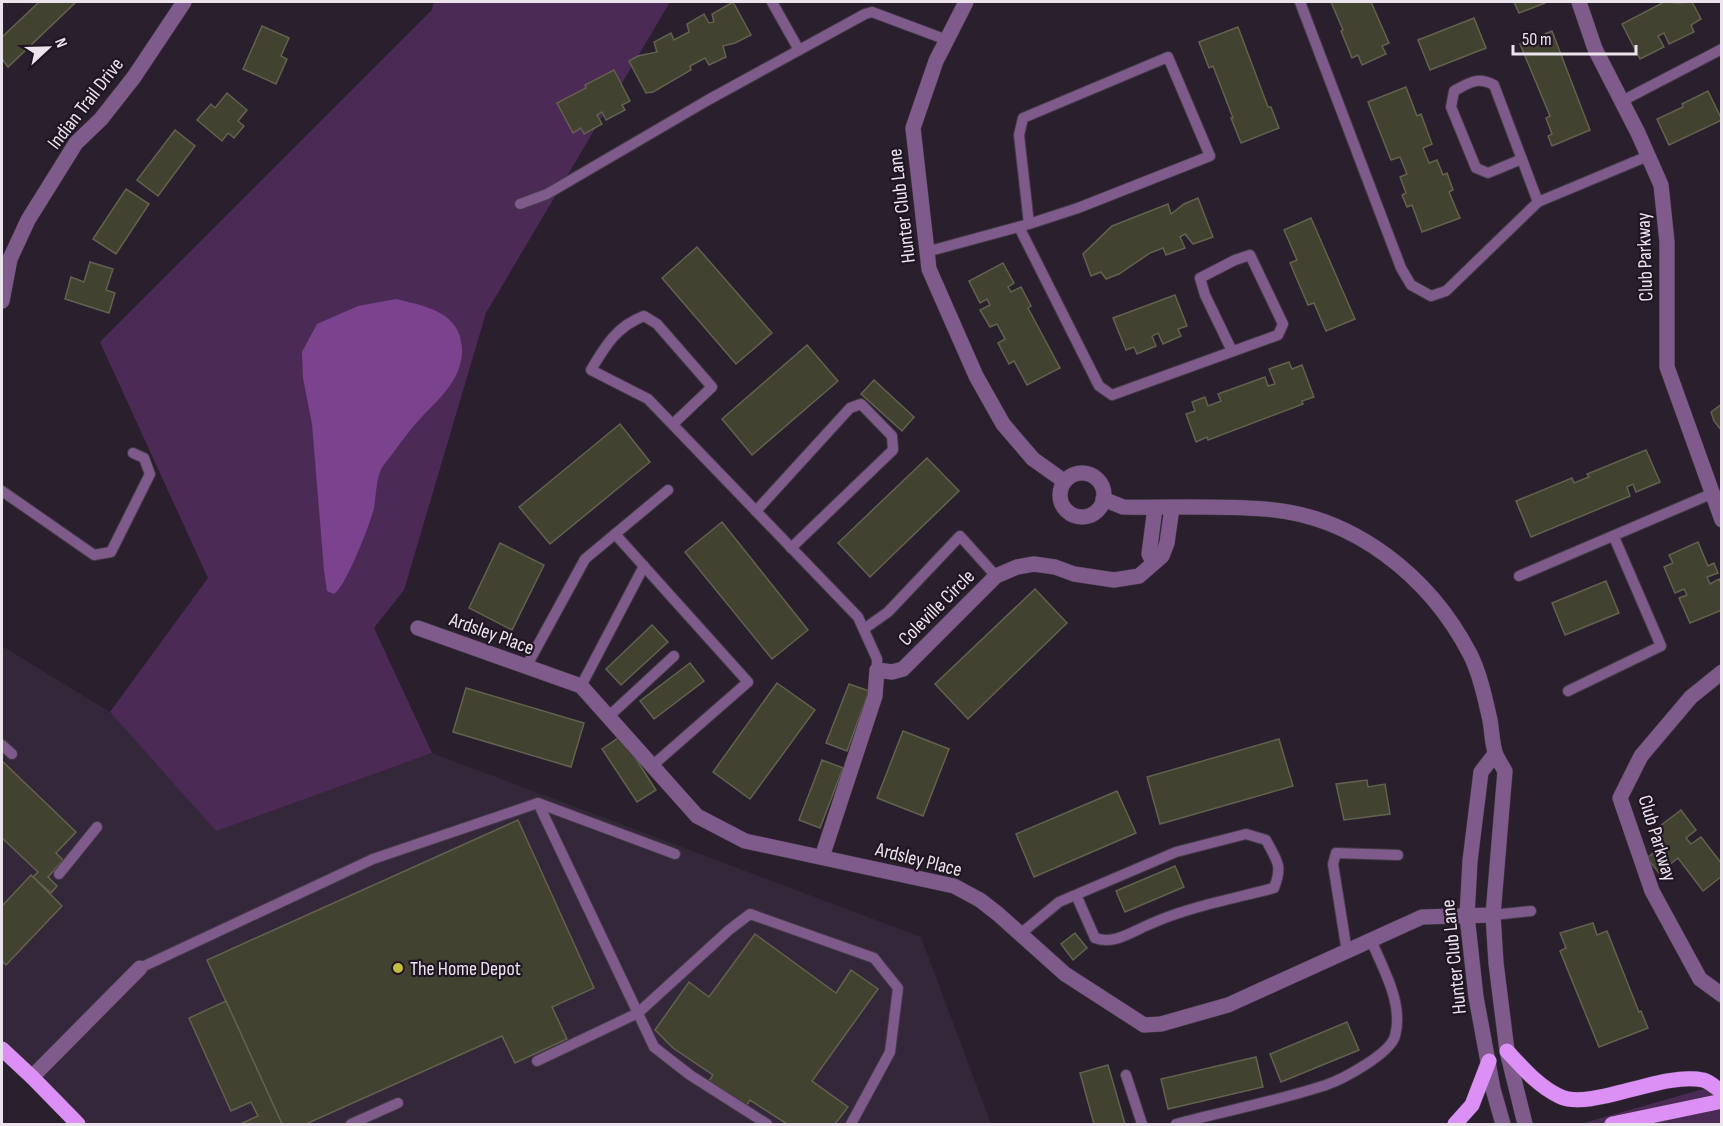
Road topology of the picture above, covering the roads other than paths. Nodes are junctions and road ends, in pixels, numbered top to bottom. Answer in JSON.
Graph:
{"nodes":[{"id":1,"x":183,"y":2,"type":"edge"},
{"id":2,"x":772,"y":2,"type":"edge"},
{"id":3,"x":966,"y":2,"type":"edge"},
{"id":4,"x":1300,"y":2,"type":"edge"},
{"id":5,"x":1579,"y":2,"type":"edge"},
{"id":6,"x":947,"y":40,"type":"junction"},
{"id":7,"x":1722,"y":49,"type":"edge"},
{"id":8,"x":798,"y":50,"type":"junction"},
{"id":9,"x":1622,"y":101,"type":"junction"},
{"id":10,"x":1648,"y":156,"type":"junction"},
{"id":11,"x":1522,"y":159,"type":"junction"},
{"id":12,"x":1538,"y":202,"type":"junction"},
{"id":13,"x":520,"y":204,"type":"dead end"},
{"id":14,"x":1024,"y":226,"type":"junction"},
{"id":15,"x":926,"y":252,"type":"junction"},
{"id":16,"x":2,"y":301,"type":"edge"},
{"id":17,"x":1232,"y":351,"type":"junction"},
{"id":18,"x":673,"y":424,"type":"junction"},
{"id":19,"x":133,"y":453,"type":"dead end"},
{"id":20,"x":1064,"y":481,"type":"junction"},
{"id":21,"x":668,"y":490,"type":"dead end"},
{"id":22,"x":2,"y":491,"type":"edge"},
{"id":23,"x":1711,"y":494,"type":"junction"},
{"id":24,"x":1102,"y":500,"type":"junction"},
{"id":25,"x":1155,"y":508,"type":"junction"},
{"id":26,"x":1172,"y":508,"type":"junction"},
{"id":27,"x":756,"y":512,"type":"junction"},
{"id":28,"x":1722,"y":520,"type":"edge"},
{"id":29,"x":615,"y":534,"type":"junction"},
{"id":30,"x":1614,"y":537,"type":"junction"},
{"id":31,"x":791,"y":548,"type":"junction"},
{"id":32,"x":1153,"y":562,"type":"junction"},
{"id":33,"x":644,"y":566,"type":"junction"},
{"id":34,"x":996,"y":576,"type":"junction"},
{"id":35,"x":1519,"y":576,"type":"dead end"},
{"id":36,"x":418,"y":628,"type":"dead end"},
{"id":37,"x":864,"y":629,"type":"junction"},
{"id":38,"x":674,"y":656,"type":"dead end"},
{"id":39,"x":526,"y":667,"type":"junction"},
{"id":40,"x":877,"y":670,"type":"junction"},
{"id":41,"x":1722,"y":672,"type":"edge"},
{"id":42,"x":581,"y":686,"type":"junction"},
{"id":43,"x":1568,"y":691,"type":"dead end"},
{"id":44,"x":608,"y":717,"type":"junction"},
{"id":45,"x":2,"y":745,"type":"edge"},
{"id":46,"x":12,"y":754,"type":"dead end"},
{"id":47,"x":1495,"y":754,"type":"junction"},
{"id":48,"x":653,"y":765,"type":"junction"},
{"id":49,"x":538,"y":803,"type":"junction"},
{"id":50,"x":97,"y":827,"type":"dead end"},
{"id":51,"x":675,"y":854,"type":"dead end"},
{"id":52,"x":1398,"y":855,"type":"dead end"},
{"id":53,"x":822,"y":857,"type":"junction"},
{"id":54,"x":58,"y":874,"type":"dead end"},
{"id":55,"x":1076,"y":895,"type":"junction"},
{"id":56,"x":1531,"y":911,"type":"dead end"},
{"id":57,"x":1493,"y":915,"type":"junction"},
{"id":58,"x":1467,"y":916,"type":"junction"},
{"id":59,"x":1019,"y":935,"type":"junction"},
{"id":60,"x":1371,"y":940,"type":"junction"},
{"id":61,"x":1347,"y":952,"type":"junction"},
{"id":62,"x":140,"y":968,"type":"joint"},
{"id":63,"x":1722,"y":995,"type":"edge"},
{"id":64,"x":638,"y":1013,"type":"junction"},
{"id":65,"x":2,"y":1049,"type":"edge"},
{"id":66,"x":1507,"y":1051,"type":"junction"},
{"id":67,"x":537,"y":1061,"type":"dead end"},
{"id":68,"x":1489,"y":1061,"type":"junction"},
{"id":69,"x":1126,"y":1075,"type":"dead end"},
{"id":70,"x":32,"y":1077,"type":"junction"},
{"id":71,"x":1722,"y":1092,"type":"edge"},
{"id":72,"x":1722,"y":1101,"type":"edge"},
{"id":73,"x":398,"y":1104,"type":"dead end"},
{"id":74,"x":78,"y":1125,"type":"edge"},
{"id":75,"x":351,"y":1125,"type":"edge"},
{"id":76,"x":767,"y":1125,"type":"edge"},
{"id":77,"x":851,"y":1125,"type":"edge"},
{"id":78,"x":1142,"y":1125,"type":"edge"},
{"id":79,"x":1176,"y":1125,"type":"edge"},
{"id":80,"x":1455,"y":1125,"type":"edge"},
{"id":81,"x":1503,"y":1125,"type":"edge"},
{"id":82,"x":1525,"y":1125,"type":"edge"},
{"id":83,"x":1612,"y":1125,"type":"edge"}],
"edges":[{"from":1,"to":16,"type":"street","name":"Indian Trail Drive"},
{"from":2,"to":8,"type":"lane"},
{"from":3,"to":6,"type":"street","name":"Hunter Club Lane"},
{"from":4,"to":12,"type":"lane"},
{"from":5,"to":9,"type":"street","name":"Club Parkway"},
{"from":6,"to":8,"type":"lane"},
{"from":6,"to":15,"type":"street","name":"Hunter Club Lane"},
{"from":7,"to":9,"type":"lane"},
{"from":8,"to":13,"type":"lane"},
{"from":9,"to":10,"type":"street","name":"Club Parkway"},
{"from":10,"to":12,"type":"lane"},
{"from":10,"to":23,"type":"street","name":"Club Parkway"},
{"from":11,"to":11,"type":"lane"},
{"from":11,"to":12,"type":"lane"},
{"from":14,"to":14,"type":"lane"},
{"from":14,"to":15,"type":"lane"},
{"from":14,"to":17,"type":"lane"},
{"from":15,"to":20,"type":"street","name":"Hunter Club Lane"},
{"from":17,"to":17,"type":"lane"},
{"from":18,"to":18,"type":"lane"},
{"from":18,"to":27,"type":"lane"},
{"from":19,"to":22,"type":"lane"},
{"from":20,"to":24,"type":"street"},
{"from":20,"to":24,"type":"street"},
{"from":21,"to":29,"type":"lane"},
{"from":23,"to":28,"type":"street","name":"Club Parkway"},
{"from":23,"to":30,"type":"lane"},
{"from":24,"to":25,"type":"street"},
{"from":25,"to":26,"type":"street"},
{"from":25,"to":32,"type":"street"},
{"from":26,"to":32,"type":"street","name":"Coleville Circle"},
{"from":26,"to":47,"type":"street"},
{"from":27,"to":31,"type":"lane"},
{"from":27,"to":31,"type":"lane"},
{"from":29,"to":33,"type":"lane"},
{"from":29,"to":39,"type":"lane"},
{"from":30,"to":35,"type":"lane"},
{"from":30,"to":43,"type":"lane"},
{"from":31,"to":37,"type":"lane"},
{"from":32,"to":34,"type":"street","name":"Coleville Circle"},
{"from":33,"to":42,"type":"lane"},
{"from":33,"to":48,"type":"lane"},
{"from":34,"to":37,"type":"lane"},
{"from":34,"to":40,"type":"street","name":"Coleville Circle"},
{"from":36,"to":39,"type":"street","name":"Ardsley Place"},
{"from":37,"to":40,"type":"lane"},
{"from":38,"to":44,"type":"lane"},
{"from":39,"to":42,"type":"street","name":"Ardsley Place"},
{"from":40,"to":53,"type":"street"},
{"from":41,"to":63,"type":"street","name":"Club Parkway"},
{"from":42,"to":44,"type":"street","name":"Ardsley Place"},
{"from":44,"to":48,"type":"street","name":"Ardsley Place"},
{"from":45,"to":46,"type":"lane"},
{"from":47,"to":57,"type":"street"},
{"from":47,"to":58,"type":"street","name":"Hunter Club Lane"},
{"from":48,"to":53,"type":"street","name":"Ardsley Place"},
{"from":49,"to":51,"type":"lane"},
{"from":49,"to":62,"type":"lane"},
{"from":49,"to":64,"type":"lane"},
{"from":50,"to":54,"type":"lane"},
{"from":52,"to":61,"type":"lane"},
{"from":53,"to":59,"type":"street","name":"Ardsley Place"},
{"from":55,"to":55,"type":"lane"},
{"from":55,"to":59,"type":"lane"},
{"from":56,"to":57,"type":"lane"},
{"from":57,"to":58,"type":"street","name":"Ardsley Place"},
{"from":57,"to":66,"type":"street"},
{"from":58,"to":60,"type":"street","name":"Ardsley Place"},
{"from":58,"to":68,"type":"street","name":"Hunter Club Lane"},
{"from":59,"to":61,"type":"street","name":"Ardsley Place"},
{"from":60,"to":61,"type":"street","name":"Ardsley Place"},
{"from":60,"to":79,"type":"lane"},
{"from":62,"to":70,"type":"street"},
{"from":64,"to":67,"type":"lane"},
{"from":64,"to":76,"type":"lane"},
{"from":64,"to":77,"type":"lane"},
{"from":65,"to":70,"type":"main road"},
{"from":66,"to":71,"type":"main road"},
{"from":66,"to":82,"type":"street"},
{"from":68,"to":80,"type":"main road"},
{"from":68,"to":81,"type":"street","name":"Hunter Club Lane"},
{"from":69,"to":78,"type":"lane"},
{"from":70,"to":74,"type":"main road"},
{"from":72,"to":83,"type":"main road"},
{"from":73,"to":75,"type":"lane"}]}
